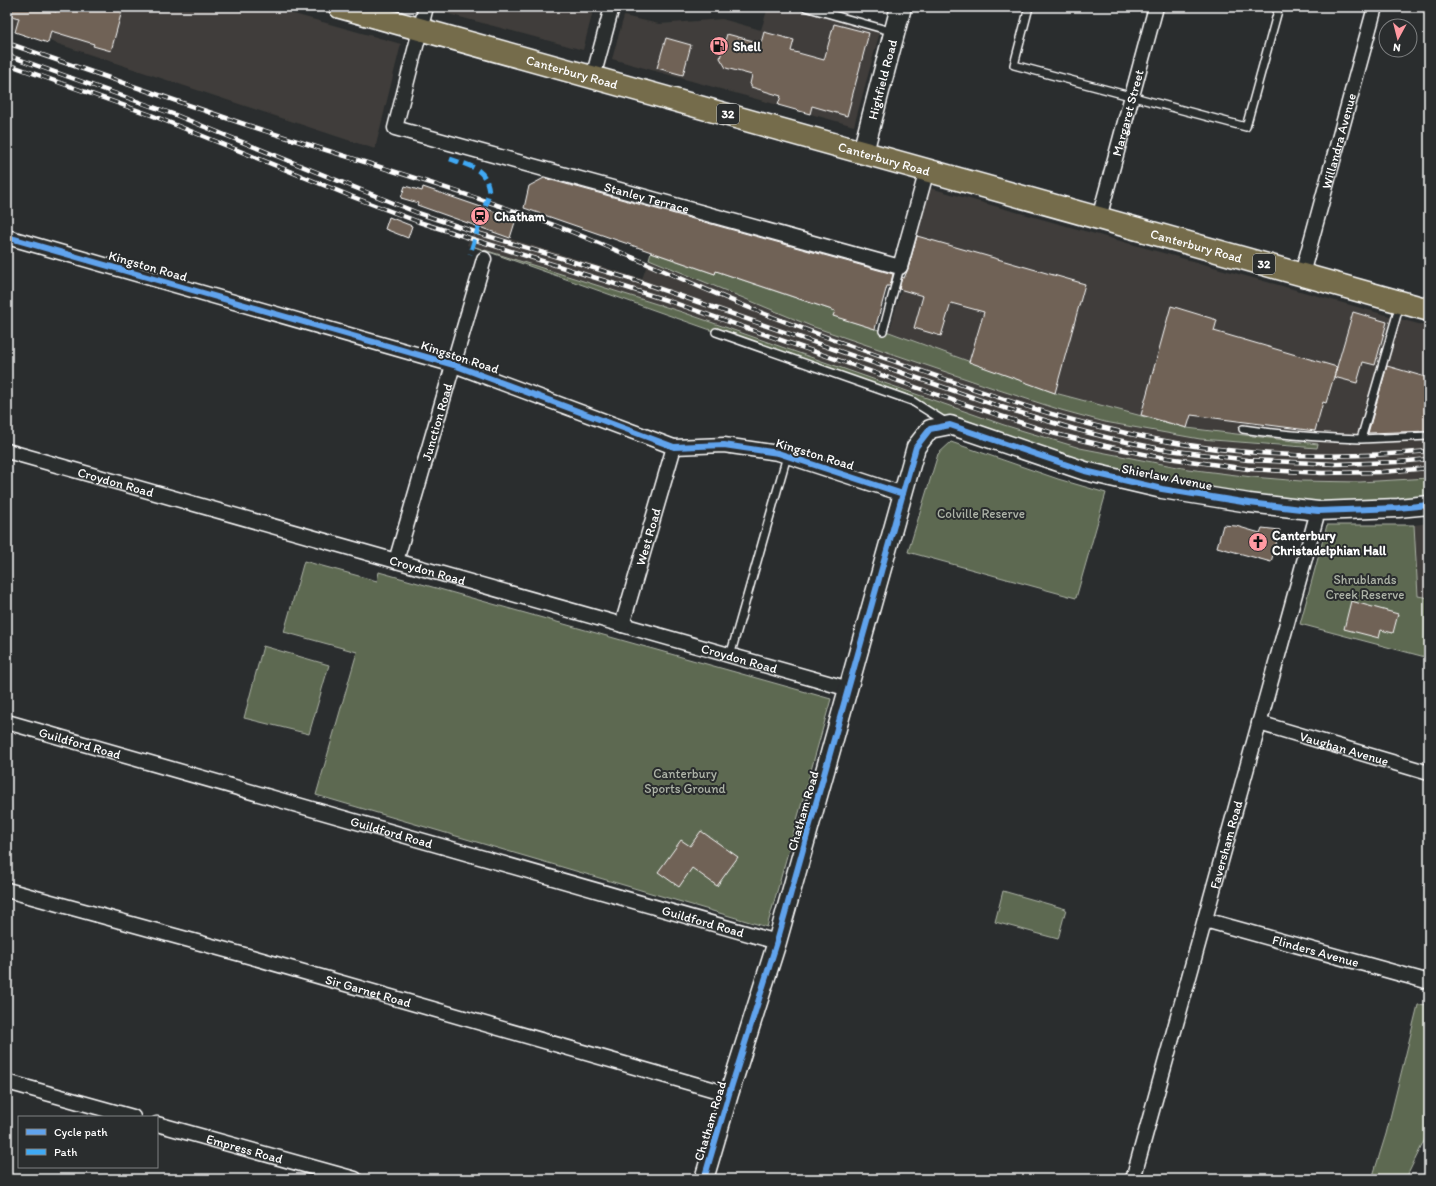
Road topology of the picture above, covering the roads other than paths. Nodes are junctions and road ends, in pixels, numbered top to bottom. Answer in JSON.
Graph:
{"nodes":[{"id":1,"x":340,"y":7,"type":"edge"},
{"id":2,"x":426,"y":7,"type":"edge"},
{"id":3,"x":612,"y":7,"type":"edge"},
{"id":4,"x":805,"y":7,"type":"edge"},
{"id":5,"x":901,"y":7,"type":"edge"},
{"id":6,"x":1029,"y":7,"type":"edge"},
{"id":7,"x":1156,"y":7,"type":"edge"},
{"id":8,"x":1279,"y":7,"type":"edge"},
{"id":9,"x":1375,"y":7,"type":"edge"},
{"id":10,"x":421,"y":29,"type":"junction"},
{"id":11,"x":894,"y":32,"type":"junction"},
{"id":12,"x":593,"y":77,"type":"junction"},
{"id":13,"x":1132,"y":96,"type":"junction"},
{"id":14,"x":862,"y":152,"type":"junction"},
{"id":15,"x":927,"y":170,"type":"junction"},
{"id":16,"x":1099,"y":218,"type":"junction"},
{"id":17,"x":7,"y":237,"type":"edge"},
{"id":18,"x":484,"y":259,"type":"dead end"},
{"id":19,"x":900,"y":267,"type":"junction"},
{"id":20,"x":1302,"y":274,"type":"junction"},
{"id":21,"x":1400,"y":302,"type":"junction"},
{"id":22,"x":1429,"y":310,"type":"edge"},
{"id":23,"x":883,"y":331,"type":"dead end"},
{"id":24,"x":716,"y":332,"type":"dead end"},
{"id":25,"x":454,"y":365,"type":"junction"},
{"id":26,"x":950,"y":425,"type":"junction"},
{"id":27,"x":1243,"y":429,"type":"dead end"},
{"id":28,"x":1429,"y":436,"type":"edge"},
{"id":29,"x":1361,"y":439,"type":"junction"},
{"id":30,"x":674,"y":447,"type":"junction"},
{"id":31,"x":7,"y":451,"type":"edge"},
{"id":32,"x":787,"y":456,"type":"junction"},
{"id":33,"x":903,"y":494,"type":"junction"},
{"id":34,"x":1429,"y":505,"type":"edge"},
{"id":35,"x":1318,"y":510,"type":"junction"},
{"id":36,"x":396,"y":561,"type":"junction"},
{"id":37,"x":622,"y":625,"type":"junction"},
{"id":38,"x":730,"y":656,"type":"junction"},
{"id":39,"x":849,"y":689,"type":"junction"},
{"id":40,"x":7,"y":722,"type":"edge"},
{"id":41,"x":1259,"y":723,"type":"junction"},
{"id":42,"x":1429,"y":773,"type":"edge"},
{"id":43,"x":7,"y":890,"type":"edge"},
{"id":44,"x":1205,"y":920,"type":"junction"},
{"id":45,"x":777,"y":942,"type":"junction"},
{"id":46,"x":1426,"y":981,"type":"dead end"},
{"id":47,"x":7,"y":1082,"type":"edge"},
{"id":48,"x":729,"y":1094,"type":"junction"},
{"id":49,"x":128,"y":1116,"type":"edge"},
{"id":50,"x":158,"y":1124,"type":"edge"},
{"id":51,"x":355,"y":1179,"type":"edge"},
{"id":52,"x":704,"y":1179,"type":"edge"},
{"id":53,"x":1133,"y":1179,"type":"edge"}],
"edges":[{"from":1,"to":10,"type":"main road","name":"Canterbury Road","number":"32"},
{"from":2,"to":10,"type":"street"},
{"from":3,"to":12,"type":"street"},
{"from":4,"to":11,"type":"lane"},
{"from":5,"to":11,"type":"main road","name":"Highfield Road"},
{"from":6,"to":13,"type":"lane"},
{"from":7,"to":13,"type":"street","name":"Margaret Street"},
{"from":8,"to":13,"type":"lane"},
{"from":9,"to":20,"type":"street","name":"Willandra Avenue"},
{"from":10,"to":12,"type":"main road","name":"Canterbury Road","number":"32"},
{"from":10,"to":19,"type":"street","name":"Stanley Terrace"},
{"from":11,"to":14,"type":"main road","name":"Highfield Road"},
{"from":12,"to":14,"type":"main road","name":"Canterbury Road","number":"32"},
{"from":13,"to":16,"type":"street","name":"Margaret Street"},
{"from":14,"to":15,"type":"main road","name":"Canterbury Road","number":"32"},
{"from":15,"to":16,"type":"main road","name":"Canterbury Road","number":"32"},
{"from":15,"to":19,"type":"street"},
{"from":16,"to":20,"type":"main road","name":"Canterbury Road","number":"32"},
{"from":17,"to":25,"type":"street","name":"Kingston Road"},
{"from":18,"to":25,"type":"street","name":"Junction Road"},
{"from":19,"to":23,"type":"lane"},
{"from":20,"to":21,"type":"main road","name":"Canterbury Road","number":"32"},
{"from":21,"to":22,"type":"main road","name":"Canterbury Road","number":"32"},
{"from":21,"to":29,"type":"lane"},
{"from":24,"to":26,"type":"lane"},
{"from":25,"to":30,"type":"street","name":"Kingston Road"},
{"from":25,"to":36,"type":"street","name":"Junction Road"},
{"from":26,"to":33,"type":"street","name":"Chatham Road"},
{"from":26,"to":35,"type":"street","name":"Shierlaw Avenue"},
{"from":27,"to":29,"type":"lane"},
{"from":28,"to":29,"type":"lane"},
{"from":30,"to":32,"type":"street","name":"Kingston Road"},
{"from":30,"to":37,"type":"street","name":"West Road"},
{"from":31,"to":36,"type":"street","name":"Croydon Road"},
{"from":32,"to":33,"type":"street","name":"Kingston Road"},
{"from":32,"to":38,"type":"lane"},
{"from":33,"to":39,"type":"street","name":"Chatham Road"},
{"from":34,"to":35,"type":"street","name":"Shierlaw Avenue"},
{"from":35,"to":41,"type":"street","name":"Faversham Road"},
{"from":36,"to":37,"type":"street","name":"Croydon Road"},
{"from":37,"to":38,"type":"street","name":"Croydon Road"},
{"from":38,"to":39,"type":"street","name":"Croydon Road"},
{"from":39,"to":45,"type":"street","name":"Chatham Road"},
{"from":40,"to":45,"type":"street","name":"Guildford Road"},
{"from":41,"to":42,"type":"street","name":"Vaughan Avenue"},
{"from":41,"to":44,"type":"street","name":"Faversham Road"},
{"from":43,"to":48,"type":"street","name":"Sir Garnet Road"},
{"from":44,"to":46,"type":"street","name":"Flinders Avenue"},
{"from":44,"to":53,"type":"street","name":"Faversham Road"},
{"from":45,"to":48,"type":"street","name":"Chatham Road"},
{"from":47,"to":49,"type":"street"},
{"from":48,"to":52,"type":"street","name":"Chatham Road"},
{"from":50,"to":51,"type":"street","name":"Empress Road"}]}
